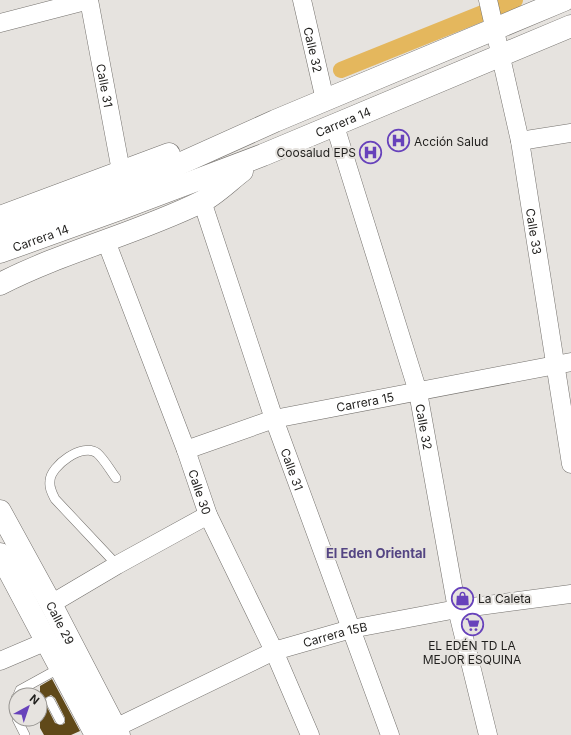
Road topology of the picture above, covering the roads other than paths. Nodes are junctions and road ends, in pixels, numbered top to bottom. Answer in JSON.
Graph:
{"nodes":[{"id":1,"x":89,"y":0,"type":"edge"},
{"id":2,"x":302,"y":0,"type":"edge"},
{"id":3,"x":564,"y":0,"type":"edge"},
{"id":4,"x":491,"y":15,"type":"edge"},
{"id":5,"x":0,"y":23,"type":"edge"},
{"id":6,"x":571,"y":26,"type":"edge"},
{"id":7,"x":501,"y":55,"type":"junction"},
{"id":8,"x":325,"y":100,"type":"junction"},
{"id":9,"x":275,"y":121,"type":"junction"},
{"id":10,"x":335,"y":126,"type":"junction"},
{"id":11,"x":571,"y":133,"type":"edge"},
{"id":12,"x":520,"y":141,"type":"junction"},
{"id":13,"x":263,"y":155,"type":"junction"},
{"id":14,"x":121,"y":171,"type":"junction"},
{"id":15,"x":118,"y":201,"type":"junction"},
{"id":16,"x":202,"y":201,"type":"junction"},
{"id":17,"x":0,"y":221,"type":"edge"},
{"id":18,"x":106,"y":241,"type":"junction"},
{"id":19,"x":0,"y":252,"type":"edge"},
{"id":20,"x":0,"y":284,"type":"edge"},
{"id":21,"x":563,"y":364,"type":"edge"},
{"id":22,"x":418,"y":392,"type":"junction"},
{"id":23,"x":274,"y":419,"type":"junction"},
{"id":24,"x":186,"y":450,"type":"junction"},
{"id":25,"x":571,"y":464,"type":"edge"},
{"id":26,"x":116,"y":478,"type":"dead end"},
{"id":27,"x":0,"y":511,"type":"edge"},
{"id":28,"x":208,"y":515,"type":"junction"},
{"id":29,"x":0,"y":554,"type":"edge"},
{"id":30,"x":117,"y":565,"type":"junction"},
{"id":31,"x":571,"y":594,"type":"edge"},
{"id":32,"x":51,"y":604,"type":"junction"},
{"id":33,"x":457,"y":609,"type":"junction"},
{"id":34,"x":351,"y":629,"type":"junction"},
{"id":35,"x":48,"y":641,"type":"junction"},
{"id":36,"x":274,"y":651,"type":"junction"},
{"id":37,"x":0,"y":661,"type":"edge"},
{"id":38,"x":61,"y":667,"type":"junction"},
{"id":39,"x":28,"y":687,"type":"edge"},
{"id":40,"x":50,"y":701,"type":"dead end"},
{"id":41,"x":60,"y":720,"type":"dead end"},
{"id":42,"x":110,"y":733,"type":"edge"},
{"id":43,"x":310,"y":735,"type":"edge"},
{"id":44,"x":390,"y":735,"type":"edge"},
{"id":45,"x":488,"y":735,"type":"edge"}],
"edges":[{"from":1,"to":5,"type":"street"},
{"from":1,"to":14,"type":"street","name":"Calle 31"},
{"from":2,"to":8,"type":"street","name":"Calle 32"},
{"from":3,"to":4,"type":"main road","name":"Carrera 14"},
{"from":4,"to":7,"type":"street","name":"Calle 33"},
{"from":4,"to":8,"type":"main road","name":"Carrera 14"},
{"from":6,"to":7,"type":"main road","name":"Carrera 14"},
{"from":7,"to":10,"type":"main road","name":"Carrera 14"},
{"from":7,"to":12,"type":"street","name":"Calle 33"},
{"from":8,"to":9,"type":"main road","name":"Carrera 14"},
{"from":9,"to":14,"type":"main road"},
{"from":9,"to":15,"type":"main road","name":"Carrera 14"},
{"from":10,"to":13,"type":"main road","name":"Carrera 14"},
{"from":10,"to":22,"type":"street","name":"Calle 32"},
{"from":11,"to":12,"type":"street"},
{"from":12,"to":21,"type":"street","name":"Calle 33"},
{"from":13,"to":15,"type":"main road","name":"Carrera 14"},
{"from":13,"to":16,"type":"main road"},
{"from":14,"to":17,"type":"main road"},
{"from":15,"to":17,"type":"main road","name":"Carrera 14"},
{"from":15,"to":19,"type":"main road","name":"Carrera 14"},
{"from":16,"to":18,"type":"main road"},
{"from":16,"to":23,"type":"street","name":"Calle 31"},
{"from":18,"to":20,"type":"main road"},
{"from":18,"to":24,"type":"street","name":"Calle 30"},
{"from":21,"to":22,"type":"street","name":"Carrera 15"},
{"from":21,"to":25,"type":"street","name":"Calle 33"},
{"from":22,"to":23,"type":"street","name":"Carrera 15"},
{"from":22,"to":33,"type":"street","name":"Calle 32"},
{"from":23,"to":24,"type":"street","name":"Carrera 15"},
{"from":23,"to":34,"type":"street","name":"Calle 31"},
{"from":24,"to":28,"type":"street","name":"Calle 30"},
{"from":26,"to":30,"type":"lane"},
{"from":27,"to":32,"type":"main road","name":"Calle 29"},
{"from":28,"to":30,"type":"street"},
{"from":28,"to":36,"type":"street","name":"Calle 30"},
{"from":29,"to":35,"type":"main road","name":"Calle 29"},
{"from":30,"to":32,"type":"street"},
{"from":31,"to":33,"type":"street","name":"Carrera 15B"},
{"from":32,"to":42,"type":"main road","name":"Calle 29"},
{"from":33,"to":34,"type":"street","name":"Carrera 15B"},
{"from":33,"to":45,"type":"street","name":"Calle 32"},
{"from":34,"to":36,"type":"street","name":"Carrera 15B"},
{"from":34,"to":44,"type":"street","name":"Calle 31"},
{"from":35,"to":37,"type":"street"},
{"from":35,"to":38,"type":"main road","name":"Calle 29"},
{"from":36,"to":42,"type":"street","name":"Carrera 15B"},
{"from":36,"to":43,"type":"street","name":"Calle 30"},
{"from":38,"to":39,"type":"lane"},
{"from":38,"to":42,"type":"main road","name":"Calle 29"},
{"from":40,"to":41,"type":"lane"}]}
